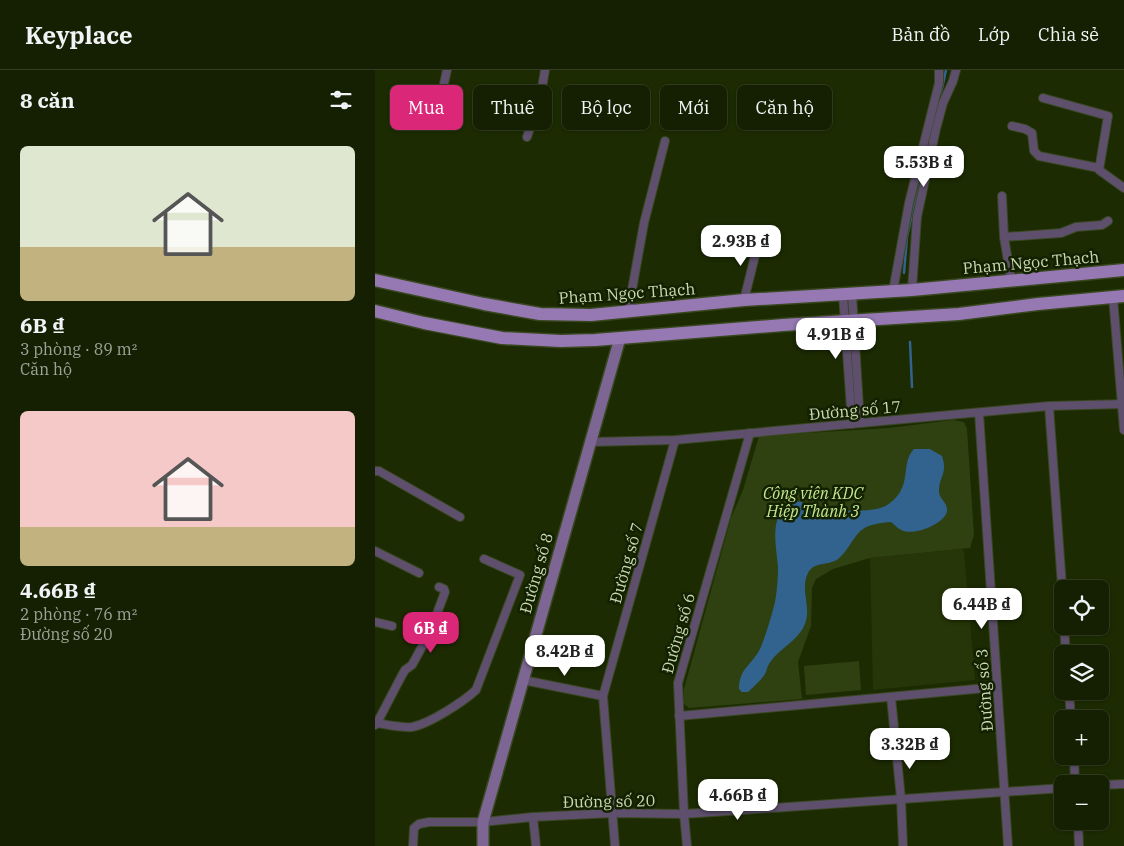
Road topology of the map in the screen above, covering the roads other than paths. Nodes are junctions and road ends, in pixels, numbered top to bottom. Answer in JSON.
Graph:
{"nodes":[{"id":1,"x":447,"y":70,"type":"edge"},
{"id":2,"x":545,"y":70,"type":"edge"},
{"id":3,"x":939,"y":70,"type":"edge"},
{"id":4,"x":956,"y":70,"type":"edge"},
{"id":5,"x":444,"y":85,"type":"edge"},
{"id":6,"x":1043,"y":98,"type":"dead end"},
{"id":7,"x":1012,"y":126,"type":"dead end"},
{"id":8,"x":527,"y":138,"type":"dead end"},
{"id":9,"x":665,"y":142,"type":"dead end"},
{"id":10,"x":1099,"y":168,"type":"junction"},
{"id":11,"x":1124,"y":188,"type":"edge"},
{"id":12,"x":1002,"y":196,"type":"dead end"},
{"id":13,"x":1108,"y":221,"type":"dead end"},
{"id":14,"x":1004,"y":237,"type":"junction"},
{"id":15,"x":759,"y":240,"type":"dead end"},
{"id":16,"x":1122,"y":268,"type":"edge"},
{"id":17,"x":1011,"y":279,"type":"junction"},
{"id":18,"x":375,"y":280,"type":"edge"},
{"id":19,"x":893,"y":290,"type":"junction"},
{"id":20,"x":912,"y":290,"type":"junction"},
{"id":21,"x":848,"y":295,"type":"junction"},
{"id":22,"x":1118,"y":296,"type":"edge"},
{"id":23,"x":745,"y":300,"type":"junction"},
{"id":24,"x":375,"y":311,"type":"edge"},
{"id":25,"x":628,"y":312,"type":"junction"},
{"id":26,"x":849,"y":322,"type":"junction"},
{"id":27,"x":620,"y":338,"type":"junction"},
{"id":28,"x":1123,"y":405,"type":"edge"},
{"id":29,"x":1049,"y":406,"type":"junction"},
{"id":30,"x":979,"y":413,"type":"junction"},
{"id":31,"x":852,"y":424,"type":"junction"},
{"id":32,"x":860,"y":424,"type":"junction"},
{"id":33,"x":1124,"y":430,"type":"edge"},
{"id":34,"x":750,"y":433,"type":"junction"},
{"id":35,"x":675,"y":440,"type":"junction"},
{"id":36,"x":590,"y":442,"type":"junction"},
{"id":37,"x":375,"y":471,"type":"edge"},
{"id":38,"x":460,"y":518,"type":"dead end"},
{"id":39,"x":375,"y":551,"type":"edge"},
{"id":40,"x":483,"y":559,"type":"dead end"},
{"id":41,"x":419,"y":572,"type":"dead end"},
{"id":42,"x":1062,"y":580,"type":"edge"},
{"id":43,"x":439,"y":586,"type":"dead end"},
{"id":44,"x":375,"y":622,"type":"edge"},
{"id":45,"x":391,"y":626,"type":"dead end"},
{"id":46,"x":523,"y":680,"type":"junction"},
{"id":47,"x":997,"y":687,"type":"junction"},
{"id":48,"x":603,"y":696,"type":"junction"},
{"id":49,"x":891,"y":697,"type":"junction"},
{"id":50,"x":679,"y":716,"type":"junction"},
{"id":51,"x":376,"y":724,"type":"edge"},
{"id":52,"x":1124,"y":784,"type":"edge"},
{"id":53,"x":1109,"y":785,"type":"edge"},
{"id":54,"x":1054,"y":789,"type":"edge"},
{"id":55,"x":1005,"y":792,"type":"junction"},
{"id":56,"x":901,"y":799,"type":"junction"},
{"id":57,"x":613,"y":814,"type":"junction"},
{"id":58,"x":684,"y":814,"type":"junction"},
{"id":59,"x":533,"y":817,"type":"junction"},
{"id":60,"x":483,"y":822,"type":"junction"},
{"id":61,"x":1079,"y":830,"type":"edge"},
{"id":62,"x":413,"y":846,"type":"edge"},
{"id":63,"x":483,"y":846,"type":"edge"},
{"id":64,"x":537,"y":846,"type":"edge"},
{"id":65,"x":615,"y":846,"type":"edge"},
{"id":66,"x":687,"y":846,"type":"edge"},
{"id":67,"x":903,"y":846,"type":"edge"},
{"id":68,"x":1008,"y":846,"type":"edge"},
{"id":69,"x":1079,"y":846,"type":"edge"}],
"edges":[{"from":1,"to":5,"type":"street"},
{"from":2,"to":8,"type":"street"},
{"from":3,"to":19,"type":"street"},
{"from":4,"to":20,"type":"street"},
{"from":6,"to":10,"type":"street"},
{"from":7,"to":10,"type":"street"},
{"from":9,"to":25,"type":"street"},
{"from":10,"to":11,"type":"street"},
{"from":12,"to":14,"type":"street"},
{"from":13,"to":14,"type":"street"},
{"from":14,"to":17,"type":"street"},
{"from":15,"to":23,"type":"street"},
{"from":16,"to":17,"type":"main road","name":"Phạm Ngọc Thạch"},
{"from":17,"to":20,"type":"main road","name":"Phạm Ngọc Thạch"},
{"from":18,"to":25,"type":"main road","name":"Phạm Ngọc Thạch"},
{"from":19,"to":20,"type":"main road","name":"Phạm Ngọc Thạch"},
{"from":19,"to":21,"type":"main road","name":"Phạm Ngọc Thạch"},
{"from":21,"to":23,"type":"main road","name":"Phạm Ngọc Thạch"},
{"from":21,"to":26,"type":"street"},
{"from":22,"to":26,"type":"main road"},
{"from":22,"to":28,"type":"street"},
{"from":23,"to":25,"type":"main road","name":"Phạm Ngọc Thạch"},
{"from":24,"to":27,"type":"main road"},
{"from":26,"to":27,"type":"main road"},
{"from":26,"to":31,"type":"street"},
{"from":26,"to":32,"type":"street"},
{"from":27,"to":36,"type":"street","name":"Đường số 8"},
{"from":28,"to":29,"type":"street","name":"Đường số 17"},
{"from":28,"to":33,"type":"street"},
{"from":29,"to":30,"type":"street","name":"Đường số 17"},
{"from":29,"to":42,"type":"street"},
{"from":30,"to":32,"type":"street","name":"Đường số 17"},
{"from":30,"to":47,"type":"street","name":"Đường số 3"},
{"from":31,"to":32,"type":"street","name":"Đường số 17"},
{"from":31,"to":34,"type":"street","name":"Đường số 17"},
{"from":34,"to":35,"type":"street","name":"Đường số 17"},
{"from":34,"to":50,"type":"street","name":"Đường số 6"},
{"from":35,"to":36,"type":"street","name":"Đường số 17"},
{"from":35,"to":48,"type":"street","name":"Đường số 7"},
{"from":36,"to":46,"type":"street","name":"Đường số 8"},
{"from":37,"to":38,"type":"street"},
{"from":39,"to":41,"type":"street"},
{"from":40,"to":51,"type":"street"},
{"from":43,"to":51,"type":"street"},
{"from":44,"to":45,"type":"street"},
{"from":46,"to":48,"type":"street"},
{"from":46,"to":60,"type":"street","name":"Đường số 8"},
{"from":47,"to":49,"type":"street"},
{"from":47,"to":55,"type":"street","name":"Đường số 3"},
{"from":48,"to":57,"type":"street","name":"Đường số 7"},
{"from":49,"to":50,"type":"street"},
{"from":49,"to":56,"type":"street"},
{"from":50,"to":58,"type":"street","name":"Đường số 6"},
{"from":52,"to":53,"type":"street"},
{"from":54,"to":55,"type":"street","name":"Đường số 20"},
{"from":55,"to":56,"type":"street","name":"Đường số 20"},
{"from":55,"to":68,"type":"street","name":"Đường số 3"},
{"from":56,"to":58,"type":"street","name":"Đường số 20"},
{"from":56,"to":67,"type":"street"},
{"from":57,"to":58,"type":"street","name":"Đường số 20"},
{"from":57,"to":59,"type":"street","name":"Đường số 20"},
{"from":57,"to":65,"type":"street","name":"Đường số 7"},
{"from":58,"to":66,"type":"street","name":"Đường số 6"},
{"from":59,"to":60,"type":"street","name":"Đường số 20"},
{"from":59,"to":64,"type":"street"},
{"from":60,"to":62,"type":"street","name":"Đường số 20"},
{"from":60,"to":63,"type":"street","name":"Đường số 8"},
{"from":61,"to":69,"type":"street"}]}
